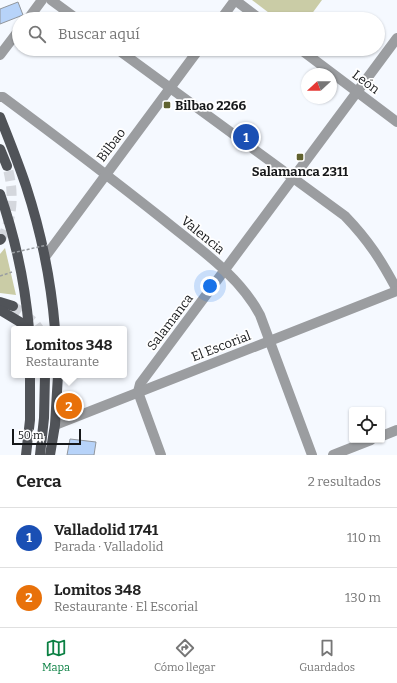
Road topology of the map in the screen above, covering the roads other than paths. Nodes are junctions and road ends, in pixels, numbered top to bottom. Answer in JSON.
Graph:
{"nodes":[{"id":1,"x":42,"y":0,"type":"edge"},
{"id":2,"x":51,"y":0,"type":"edge"},
{"id":3,"x":235,"y":0,"type":"edge"},
{"id":4,"x":33,"y":12,"type":"edge"},
{"id":5,"x":67,"y":12,"type":"edge"},
{"id":6,"x":226,"y":12,"type":"edge"},
{"id":7,"x":251,"y":12,"type":"edge"},
{"id":8,"x":397,"y":38,"type":"edge"},
{"id":9,"x":12,"y":39,"type":"edge"},
{"id":10,"x":385,"y":54,"type":"edge"},
{"id":11,"x":0,"y":55,"type":"edge"},
{"id":12,"x":127,"y":56,"type":"edge"},
{"id":13,"x":194,"y":56,"type":"edge"},
{"id":14,"x":309,"y":56,"type":"edge"},
{"id":15,"x":384,"y":56,"type":"edge"},
{"id":16,"x":170,"y":88,"type":"junction"},
{"id":17,"x":357,"y":92,"type":"junction"},
{"id":18,"x":0,"y":97,"type":"edge"},
{"id":19,"x":0,"y":117,"type":"edge"},
{"id":20,"x":397,"y":122,"type":"edge"},
{"id":21,"x":0,"y":149,"type":"edge"},
{"id":22,"x":7,"y":166,"type":"tunnel mouth"},
{"id":23,"x":106,"y":174,"type":"junction"},
{"id":24,"x":294,"y":179,"type":"junction"},
{"id":25,"x":0,"y":194,"type":"edge"},
{"id":26,"x":45,"y":257,"type":"junction"},
{"id":27,"x":225,"y":270,"type":"junction"},
{"id":28,"x":397,"y":291,"type":"edge"},
{"id":29,"x":0,"y":302,"type":"edge"},
{"id":30,"x":13,"y":306,"type":"tunnel mouth"},
{"id":31,"x":0,"y":310,"type":"edge"},
{"id":32,"x":23,"y":326,"type":"edge"},
{"id":33,"x":28,"y":326,"type":"edge"},
{"id":34,"x":55,"y":326,"type":"edge"},
{"id":35,"x":269,"y":341,"type":"junction"},
{"id":36,"x":30,"y":378,"type":"edge"},
{"id":37,"x":45,"y":378,"type":"edge"},
{"id":38,"x":58,"y":378,"type":"edge"},
{"id":39,"x":138,"y":392,"type":"junction"},
{"id":40,"x":55,"y":425,"type":"junction"},
{"id":41,"x":397,"y":430,"type":"edge"},
{"id":42,"x":385,"y":435,"type":"edge"},
{"id":43,"x":363,"y":443,"type":"edge"},
{"id":44,"x":26,"y":455,"type":"edge"},
{"id":45,"x":40,"y":455,"type":"edge"},
{"id":46,"x":50,"y":455,"type":"edge"},
{"id":47,"x":161,"y":455,"type":"edge"},
{"id":48,"x":312,"y":455,"type":"edge"},
{"id":49,"x":333,"y":455,"type":"edge"}],
"edges":[{"from":1,"to":4,"type":"street"},
{"from":2,"to":5,"type":"street"},
{"from":3,"to":6,"type":"street"},
{"from":3,"to":7,"type":"street"},
{"from":8,"to":10,"type":"street","name":"Salamanca"},
{"from":9,"to":11,"type":"street"},
{"from":12,"to":16,"type":"street"},
{"from":13,"to":16,"type":"street","name":"Bilbao"},
{"from":14,"to":17,"type":"street","name":"León"},
{"from":15,"to":17,"type":"street","name":"Salamanca"},
{"from":16,"to":23,"type":"street","name":"Bilbao"},
{"from":16,"to":24,"type":"street"},
{"from":17,"to":20,"type":"street","name":"León"},
{"from":17,"to":24,"type":"street","name":"Salamanca"},
{"from":18,"to":23,"type":"street","name":"Valencia"},
{"from":19,"to":26,"type":"main road"},
{"from":21,"to":22,"type":"main road"},
{"from":23,"to":26,"type":"street","name":"Bilbao"},
{"from":23,"to":27,"type":"street","name":"Valencia"},
{"from":24,"to":27,"type":"street","name":"Salamanca"},
{"from":24,"to":28,"type":"street"},
{"from":25,"to":33,"type":"main road"},
{"from":26,"to":34,"type":"main road"},
{"from":27,"to":35,"type":"street","name":"Valencia"},
{"from":27,"to":39,"type":"street","name":"Salamanca"},
{"from":28,"to":35,"type":"street","name":"El Escorial"},
{"from":29,"to":30,"type":"main road"},
{"from":31,"to":32,"type":"main road"},
{"from":35,"to":39,"type":"street","name":"El Escorial"},
{"from":35,"to":48,"type":"street","name":"Valencia"},
{"from":36,"to":44,"type":"main road"},
{"from":37,"to":45,"type":"main road"},
{"from":38,"to":40,"type":"main road"},
{"from":39,"to":40,"type":"street","name":"El Escorial"},
{"from":39,"to":47,"type":"street"},
{"from":40,"to":46,"type":"main road"},
{"from":41,"to":42,"type":"street"},
{"from":43,"to":49,"type":"street"}]}
